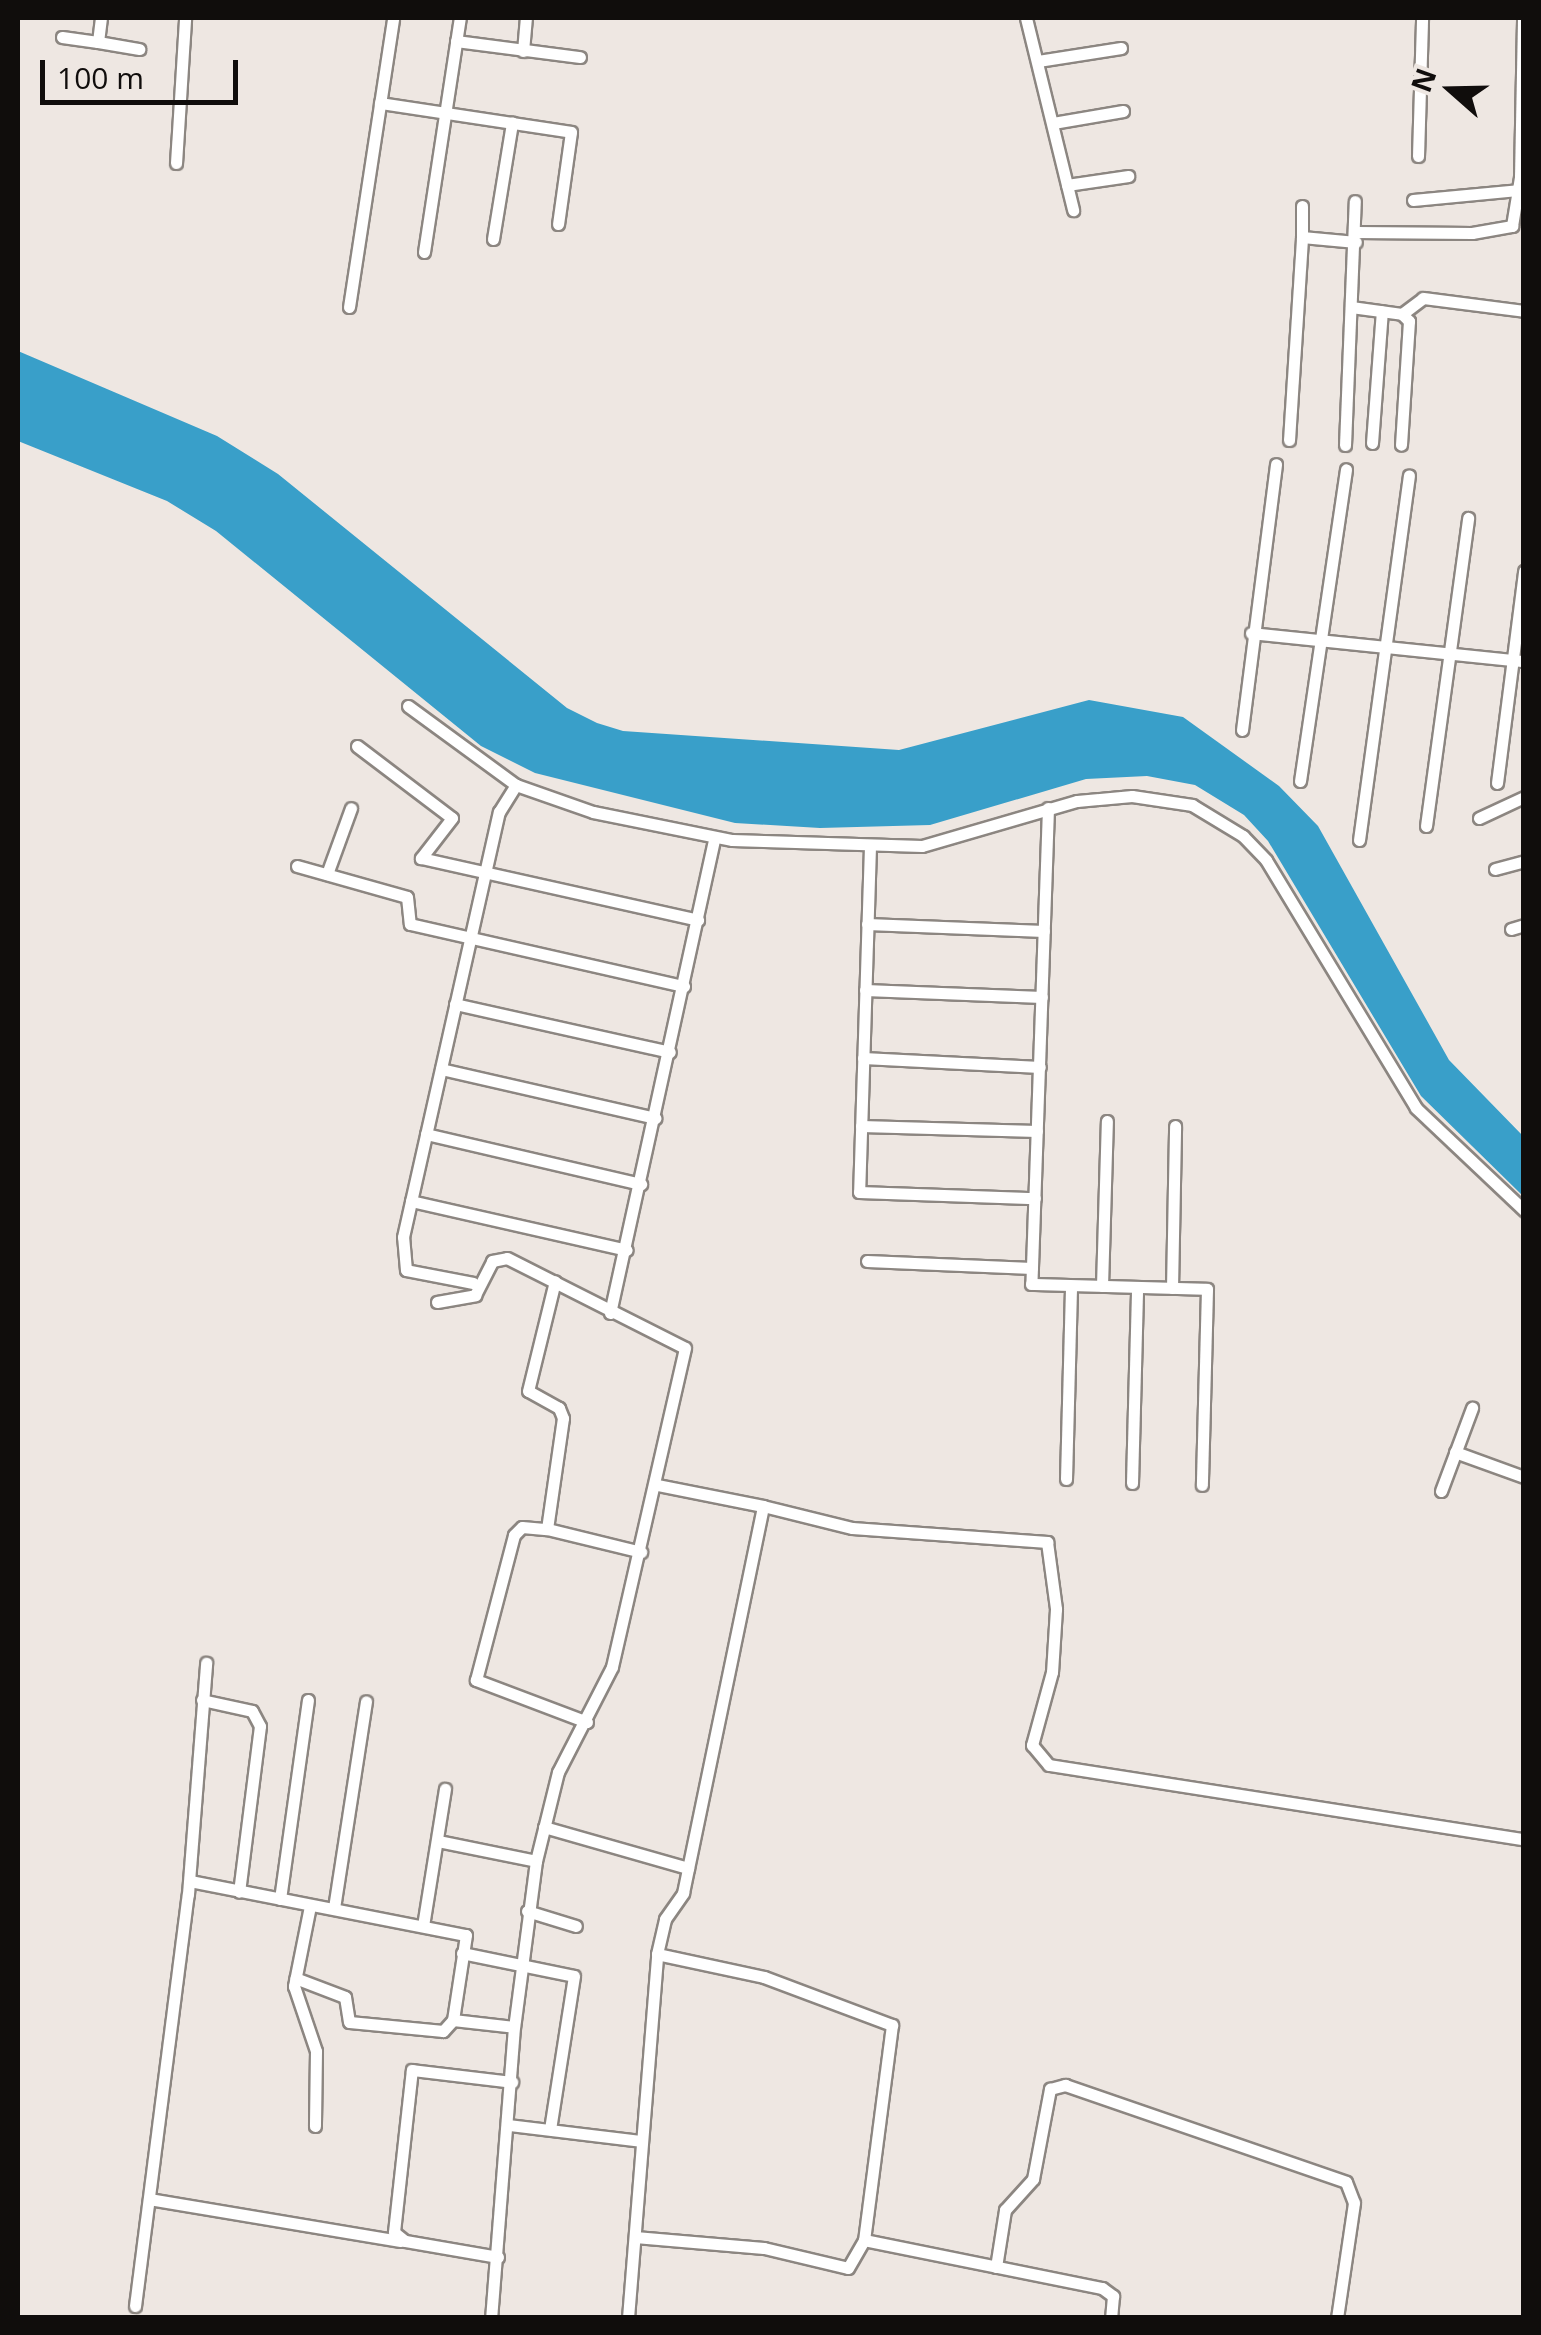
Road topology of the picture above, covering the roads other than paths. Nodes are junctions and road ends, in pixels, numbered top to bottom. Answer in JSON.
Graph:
{"nodes":[{"id":1,"x":101,"y":18,"type":"edge"},
{"id":2,"x":185,"y":18,"type":"edge"},
{"id":3,"x":393,"y":18,"type":"edge"},
{"id":4,"x":460,"y":18,"type":"edge"},
{"id":5,"x":526,"y":18,"type":"edge"},
{"id":6,"x":1026,"y":18,"type":"edge"},
{"id":7,"x":1422,"y":18,"type":"edge"},
{"id":8,"x":1523,"y":18,"type":"edge"},
{"id":9,"x":62,"y":37,"type":"dead end"},
{"id":10,"x":456,"y":41,"type":"junction"},
{"id":11,"x":98,"y":42,"type":"junction"},
{"id":12,"x":1121,"y":48,"type":"dead end"},
{"id":13,"x":139,"y":49,"type":"dead end"},
{"id":14,"x":523,"y":51,"type":"junction"},
{"id":15,"x":580,"y":57,"type":"dead end"},
{"id":16,"x":1038,"y":61,"type":"junction"},
{"id":17,"x":380,"y":102,"type":"junction"},
{"id":18,"x":1123,"y":111,"type":"dead end"},
{"id":19,"x":445,"y":112,"type":"junction"},
{"id":20,"x":1053,"y":122,"type":"junction"},
{"id":21,"x":512,"y":123,"type":"junction"},
{"id":22,"x":1418,"y":156,"type":"dead end"},
{"id":23,"x":176,"y":163,"type":"dead end"},
{"id":24,"x":1128,"y":176,"type":"dead end"},
{"id":25,"x":1067,"y":185,"type":"junction"},
{"id":26,"x":1518,"y":190,"type":"junction"},
{"id":27,"x":1355,"y":200,"type":"dead end"},
{"id":28,"x":1413,"y":200,"type":"dead end"},
{"id":29,"x":1302,"y":206,"type":"dead end"},
{"id":30,"x":1073,"y":210,"type":"dead end"},
{"id":31,"x":558,"y":224,"type":"dead end"},
{"id":32,"x":1356,"y":237,"type":"junction"},
{"id":33,"x":1302,"y":238,"type":"junction"},
{"id":34,"x":494,"y":239,"type":"dead end"},
{"id":35,"x":424,"y":252,"type":"dead end"},
{"id":36,"x":348,"y":307,"type":"dead end"},
{"id":37,"x":1351,"y":307,"type":"junction"},
{"id":38,"x":1524,"y":311,"type":"edge"},
{"id":39,"x":1382,"y":312,"type":"junction"},
{"id":40,"x":1402,"y":314,"type":"junction"},
{"id":41,"x":1289,"y":440,"type":"dead end"},
{"id":42,"x":1372,"y":443,"type":"dead end"},
{"id":43,"x":1401,"y":444,"type":"dead end"},
{"id":44,"x":1345,"y":445,"type":"dead end"},
{"id":45,"x":1276,"y":464,"type":"dead end"},
{"id":46,"x":1346,"y":469,"type":"dead end"},
{"id":47,"x":1409,"y":475,"type":"dead end"},
{"id":48,"x":1468,"y":518,"type":"dead end"},
{"id":49,"x":1524,"y":571,"type":"edge"},
{"id":50,"x":1252,"y":633,"type":"junction"},
{"id":51,"x":1319,"y":638,"type":"junction"},
{"id":52,"x":1381,"y":643,"type":"junction"},
{"id":53,"x":1448,"y":651,"type":"junction"},
{"id":54,"x":1518,"y":660,"type":"edge"},
{"id":55,"x":408,"y":706,"type":"dead end"},
{"id":56,"x":1242,"y":730,"type":"dead end"},
{"id":57,"x":357,"y":746,"type":"dead end"},
{"id":58,"x":1300,"y":781,"type":"dead end"},
{"id":59,"x":1497,"y":783,"type":"dead end"},
{"id":60,"x":516,"y":785,"type":"junction"},
{"id":61,"x":1524,"y":797,"type":"edge"},
{"id":62,"x":351,"y":808,"type":"dead end"},
{"id":63,"x":1048,"y":808,"type":"junction"},
{"id":64,"x":1479,"y":818,"type":"dead end"},
{"id":65,"x":1426,"y":826,"type":"dead end"},
{"id":66,"x":716,"y":838,"type":"junction"},
{"id":67,"x":1359,"y":840,"type":"dead end"},
{"id":68,"x":870,"y":846,"type":"junction"},
{"id":69,"x":1524,"y":860,"type":"edge"},
{"id":70,"x":297,"y":866,"type":"dead end"},
{"id":71,"x":1495,"y":868,"type":"dead end"},
{"id":72,"x":486,"y":873,"type":"junction"},
{"id":73,"x":327,"y":874,"type":"junction"},
{"id":74,"x":698,"y":920,"type":"junction"},
{"id":75,"x":867,"y":924,"type":"junction"},
{"id":76,"x":1044,"y":931,"type":"junction"},
{"id":77,"x":470,"y":939,"type":"junction"},
{"id":78,"x":684,"y":986,"type":"junction"},
{"id":79,"x":865,"y":990,"type":"junction"},
{"id":80,"x":1042,"y":998,"type":"junction"},
{"id":81,"x":456,"y":1004,"type":"junction"},
{"id":82,"x":670,"y":1052,"type":"junction"},
{"id":83,"x":863,"y":1058,"type":"junction"},
{"id":84,"x":1040,"y":1066,"type":"junction"},
{"id":85,"x":441,"y":1069,"type":"junction"},
{"id":86,"x":656,"y":1118,"type":"junction"},
{"id":87,"x":1107,"y":1121,"type":"dead end"},
{"id":88,"x":861,"y":1126,"type":"junction"},
{"id":89,"x":1175,"y":1126,"type":"dead end"},
{"id":90,"x":1037,"y":1131,"type":"junction"},
{"id":91,"x":426,"y":1134,"type":"junction"},
{"id":92,"x":642,"y":1184,"type":"junction"},
{"id":93,"x":1035,"y":1198,"type":"junction"},
{"id":94,"x":411,"y":1201,"type":"junction"},
{"id":95,"x":1524,"y":1210,"type":"edge"},
{"id":96,"x":626,"y":1250,"type":"junction"},
{"id":97,"x":867,"y":1261,"type":"dead end"},
{"id":98,"x":1032,"y":1268,"type":"junction"},
{"id":99,"x":555,"y":1281,"type":"junction"},
{"id":100,"x":473,"y":1284,"type":"dead end"},
{"id":101,"x":1071,"y":1286,"type":"junction"},
{"id":102,"x":1102,"y":1286,"type":"junction"},
{"id":103,"x":1138,"y":1287,"type":"junction"},
{"id":104,"x":1172,"y":1288,"type":"junction"},
{"id":105,"x":437,"y":1302,"type":"dead end"},
{"id":106,"x":610,"y":1312,"type":"junction"},
{"id":107,"x":1472,"y":1408,"type":"dead end"},
{"id":108,"x":1456,"y":1452,"type":"junction"},
{"id":109,"x":1524,"y":1477,"type":"edge"},
{"id":110,"x":1066,"y":1479,"type":"dead end"},
{"id":111,"x":1132,"y":1483,"type":"dead end"},
{"id":112,"x":658,"y":1485,"type":"junction"},
{"id":113,"x":1202,"y":1485,"type":"dead end"},
{"id":114,"x":1441,"y":1491,"type":"dead end"},
{"id":115,"x":763,"y":1506,"type":"junction"},
{"id":116,"x":547,"y":1529,"type":"junction"},
{"id":117,"x":641,"y":1552,"type":"junction"},
{"id":118,"x":206,"y":1663,"type":"dead end"},
{"id":119,"x":202,"y":1700,"type":"junction"},
{"id":120,"x":308,"y":1700,"type":"dead end"},
{"id":121,"x":366,"y":1702,"type":"dead end"},
{"id":122,"x":586,"y":1722,"type":"junction"},
{"id":123,"x":445,"y":1789,"type":"dead end"},
{"id":124,"x":544,"y":1826,"type":"junction"},
{"id":125,"x":1524,"y":1839,"type":"edge"},
{"id":126,"x":438,"y":1841,"type":"junction"},
{"id":127,"x":536,"y":1860,"type":"junction"},
{"id":128,"x":688,"y":1868,"type":"junction"},
{"id":129,"x":190,"y":1881,"type":"junction"},
{"id":130,"x":239,"y":1892,"type":"junction"},
{"id":131,"x":280,"y":1899,"type":"junction"},
{"id":132,"x":310,"y":1906,"type":"junction"},
{"id":133,"x":334,"y":1908,"type":"junction"},
{"id":134,"x":527,"y":1911,"type":"junction"},
{"id":135,"x":423,"y":1926,"type":"junction"},
{"id":136,"x":576,"y":1926,"type":"dead end"},
{"id":137,"x":462,"y":1953,"type":"junction"},
{"id":138,"x":657,"y":1954,"type":"junction"},
{"id":139,"x":520,"y":1962,"type":"junction"},
{"id":140,"x":294,"y":1978,"type":"junction"},
{"id":141,"x":453,"y":2020,"type":"junction"},
{"id":142,"x":514,"y":2027,"type":"junction"},
{"id":143,"x":512,"y":2082,"type":"junction"},
{"id":144,"x":510,"y":2125,"type":"junction"},
{"id":145,"x":315,"y":2126,"type":"dead end"},
{"id":146,"x":550,"y":2129,"type":"junction"},
{"id":147,"x":641,"y":2141,"type":"junction"},
{"id":148,"x":149,"y":2198,"type":"junction"},
{"id":149,"x":635,"y":2237,"type":"junction"},
{"id":150,"x":864,"y":2240,"type":"junction"},
{"id":151,"x":405,"y":2242,"type":"junction"},
{"id":152,"x":498,"y":2256,"type":"junction"},
{"id":153,"x":996,"y":2267,"type":"junction"},
{"id":154,"x":136,"y":2306,"type":"dead end"},
{"id":155,"x":491,"y":2318,"type":"edge"},
{"id":156,"x":628,"y":2318,"type":"edge"},
{"id":157,"x":1111,"y":2318,"type":"edge"},
{"id":158,"x":1337,"y":2318,"type":"edge"}],
"edges":[{"from":1,"to":11,"type":"street"},
{"from":2,"to":23,"type":"street"},
{"from":3,"to":17,"type":"street"},
{"from":4,"to":10,"type":"street"},
{"from":5,"to":14,"type":"street"},
{"from":6,"to":16,"type":"street"},
{"from":7,"to":22,"type":"street"},
{"from":8,"to":26,"type":"street"},
{"from":9,"to":11,"type":"street"},
{"from":10,"to":14,"type":"street"},
{"from":10,"to":19,"type":"street"},
{"from":11,"to":13,"type":"street"},
{"from":12,"to":16,"type":"street"},
{"from":14,"to":15,"type":"street"},
{"from":16,"to":20,"type":"street"},
{"from":17,"to":19,"type":"street"},
{"from":17,"to":36,"type":"street"},
{"from":18,"to":20,"type":"street"},
{"from":19,"to":21,"type":"street"},
{"from":19,"to":35,"type":"street"},
{"from":20,"to":25,"type":"street"},
{"from":21,"to":31,"type":"street"},
{"from":21,"to":34,"type":"street"},
{"from":24,"to":25,"type":"street"},
{"from":25,"to":30,"type":"street"},
{"from":26,"to":28,"type":"street"},
{"from":26,"to":32,"type":"street"},
{"from":27,"to":32,"type":"street"},
{"from":29,"to":33,"type":"street"},
{"from":32,"to":33,"type":"street"},
{"from":32,"to":37,"type":"street"},
{"from":33,"to":41,"type":"street"},
{"from":37,"to":39,"type":"street"},
{"from":37,"to":44,"type":"street"},
{"from":38,"to":40,"type":"street"},
{"from":39,"to":40,"type":"street"},
{"from":39,"to":42,"type":"street"},
{"from":40,"to":43,"type":"street"},
{"from":45,"to":50,"type":"street"},
{"from":46,"to":51,"type":"street"},
{"from":47,"to":52,"type":"street"},
{"from":48,"to":53,"type":"street"},
{"from":49,"to":54,"type":"street"},
{"from":50,"to":51,"type":"street"},
{"from":50,"to":56,"type":"street"},
{"from":51,"to":52,"type":"street"},
{"from":51,"to":58,"type":"street"},
{"from":52,"to":53,"type":"street"},
{"from":52,"to":67,"type":"street"},
{"from":53,"to":54,"type":"street"},
{"from":53,"to":65,"type":"street"},
{"from":54,"to":59,"type":"street"},
{"from":55,"to":60,"type":"street"},
{"from":57,"to":72,"type":"street"},
{"from":60,"to":66,"type":"street"},
{"from":60,"to":72,"type":"street"},
{"from":61,"to":64,"type":"street"},
{"from":62,"to":73,"type":"street"},
{"from":63,"to":68,"type":"street"},
{"from":63,"to":76,"type":"street"},
{"from":63,"to":95,"type":"street"},
{"from":66,"to":68,"type":"street"},
{"from":66,"to":74,"type":"street"},
{"from":68,"to":75,"type":"street"},
{"from":69,"to":71,"type":"street"},
{"from":70,"to":73,"type":"street"},
{"from":72,"to":74,"type":"street"},
{"from":72,"to":77,"type":"street"},
{"from":73,"to":77,"type":"street"},
{"from":74,"to":78,"type":"street"},
{"from":75,"to":76,"type":"street"},
{"from":75,"to":79,"type":"street"},
{"from":76,"to":80,"type":"street"},
{"from":77,"to":78,"type":"street"},
{"from":77,"to":81,"type":"street"},
{"from":78,"to":82,"type":"street"},
{"from":79,"to":80,"type":"street"},
{"from":79,"to":83,"type":"street"},
{"from":80,"to":84,"type":"street"},
{"from":81,"to":82,"type":"street"},
{"from":81,"to":85,"type":"street"},
{"from":82,"to":86,"type":"street"},
{"from":83,"to":84,"type":"street"},
{"from":83,"to":88,"type":"street"},
{"from":84,"to":90,"type":"street"},
{"from":85,"to":86,"type":"street"},
{"from":85,"to":91,"type":"street"},
{"from":86,"to":92,"type":"street"},
{"from":87,"to":102,"type":"street"},
{"from":88,"to":90,"type":"street"},
{"from":88,"to":93,"type":"street"},
{"from":89,"to":104,"type":"street"},
{"from":90,"to":93,"type":"street"},
{"from":91,"to":92,"type":"street"},
{"from":91,"to":94,"type":"street"},
{"from":92,"to":96,"type":"street"},
{"from":93,"to":98,"type":"street"},
{"from":94,"to":96,"type":"street"},
{"from":94,"to":100,"type":"street"},
{"from":96,"to":106,"type":"street"},
{"from":97,"to":98,"type":"street"},
{"from":98,"to":101,"type":"street"},
{"from":99,"to":105,"type":"street"},
{"from":99,"to":106,"type":"street"},
{"from":99,"to":116,"type":"street"},
{"from":101,"to":102,"type":"street"},
{"from":101,"to":110,"type":"street"},
{"from":102,"to":103,"type":"street"},
{"from":103,"to":104,"type":"street"},
{"from":103,"to":111,"type":"street"},
{"from":104,"to":113,"type":"street"},
{"from":106,"to":112,"type":"street"},
{"from":107,"to":108,"type":"street"},
{"from":108,"to":109,"type":"street"},
{"from":108,"to":114,"type":"street"},
{"from":112,"to":115,"type":"street"},
{"from":112,"to":117,"type":"street"},
{"from":115,"to":125,"type":"street"},
{"from":115,"to":128,"type":"street"},
{"from":116,"to":117,"type":"street"},
{"from":116,"to":122,"type":"street"},
{"from":117,"to":122,"type":"street"},
{"from":118,"to":119,"type":"street"},
{"from":119,"to":129,"type":"street"},
{"from":119,"to":130,"type":"street"},
{"from":120,"to":131,"type":"street"},
{"from":121,"to":133,"type":"street"},
{"from":122,"to":124,"type":"street"},
{"from":123,"to":126,"type":"street"},
{"from":124,"to":127,"type":"street"},
{"from":124,"to":128,"type":"street"},
{"from":126,"to":127,"type":"street"},
{"from":126,"to":135,"type":"street"},
{"from":127,"to":134,"type":"street"},
{"from":128,"to":138,"type":"street"},
{"from":129,"to":130,"type":"street"},
{"from":129,"to":148,"type":"street"},
{"from":130,"to":131,"type":"street"},
{"from":131,"to":132,"type":"street"},
{"from":132,"to":133,"type":"street"},
{"from":132,"to":140,"type":"street"},
{"from":133,"to":135,"type":"street"},
{"from":134,"to":136,"type":"street"},
{"from":134,"to":139,"type":"street"},
{"from":135,"to":137,"type":"street"},
{"from":137,"to":139,"type":"street"},
{"from":137,"to":141,"type":"street"},
{"from":138,"to":147,"type":"street"},
{"from":138,"to":150,"type":"street"},
{"from":139,"to":142,"type":"street"},
{"from":139,"to":146,"type":"street"},
{"from":140,"to":141,"type":"street"},
{"from":140,"to":145,"type":"street"},
{"from":141,"to":142,"type":"street"},
{"from":142,"to":143,"type":"street"},
{"from":143,"to":144,"type":"street"},
{"from":143,"to":151,"type":"street"},
{"from":144,"to":146,"type":"street"},
{"from":144,"to":152,"type":"street"},
{"from":146,"to":147,"type":"street"},
{"from":147,"to":149,"type":"street"},
{"from":148,"to":151,"type":"street"},
{"from":148,"to":154,"type":"street"},
{"from":149,"to":150,"type":"street"},
{"from":149,"to":156,"type":"street"},
{"from":150,"to":153,"type":"street"},
{"from":151,"to":152,"type":"street"},
{"from":152,"to":155,"type":"street"},
{"from":153,"to":157,"type":"street"},
{"from":153,"to":158,"type":"street"}]}
